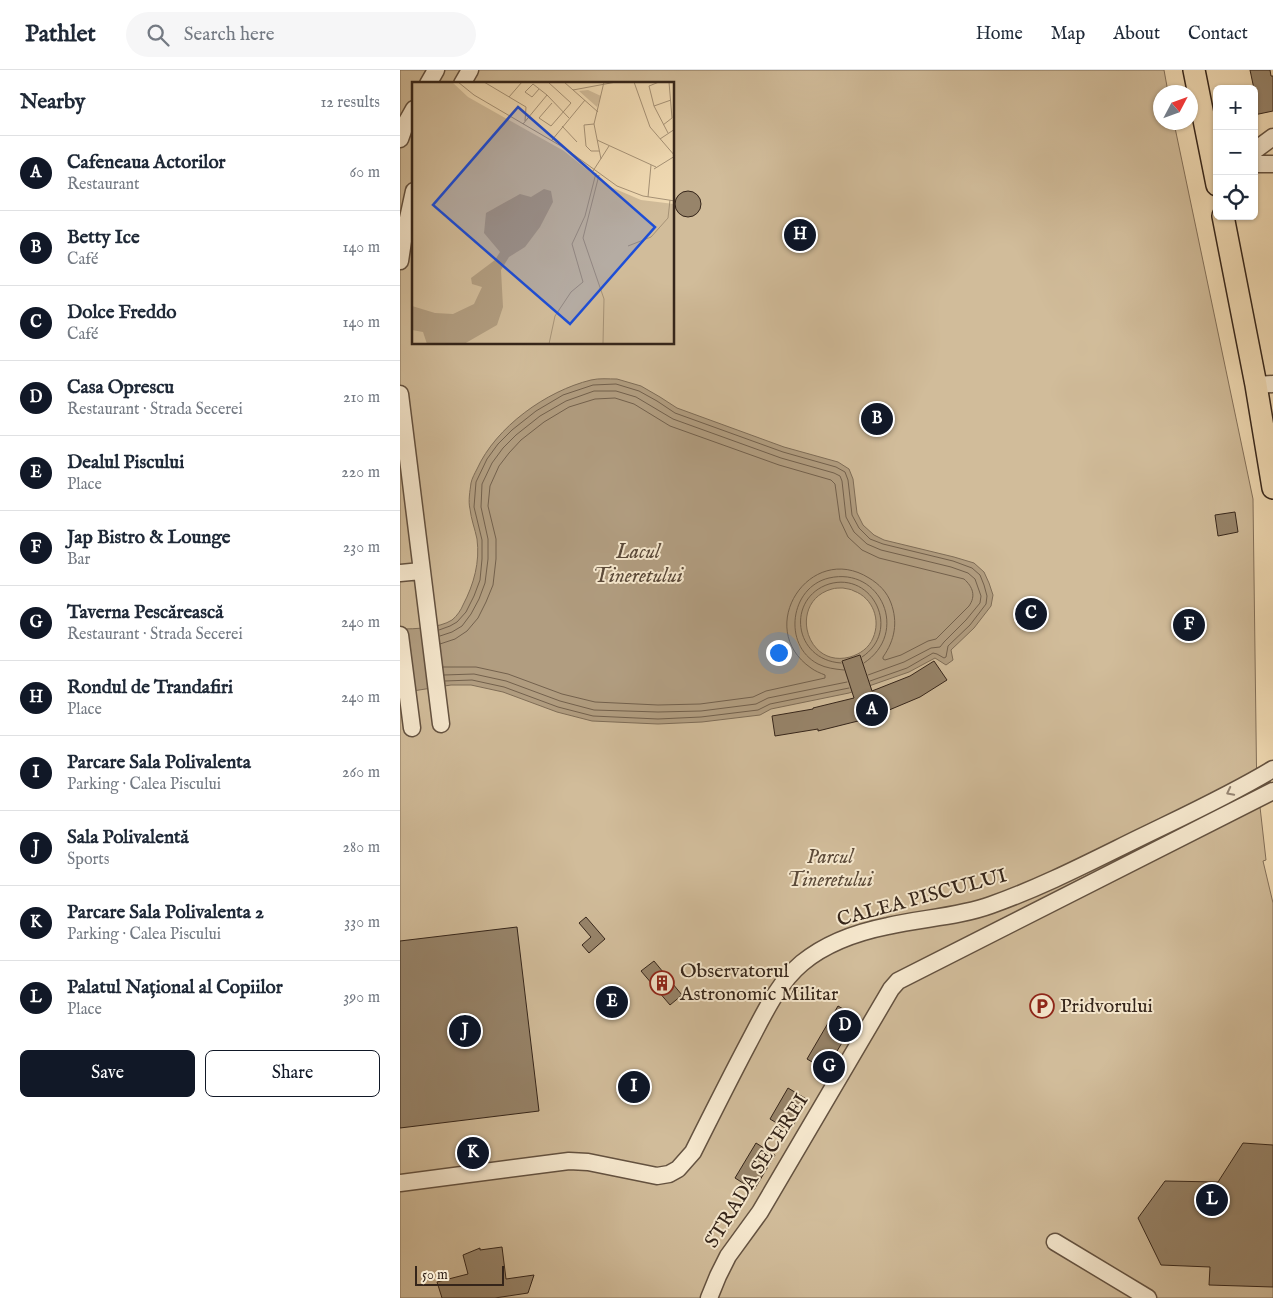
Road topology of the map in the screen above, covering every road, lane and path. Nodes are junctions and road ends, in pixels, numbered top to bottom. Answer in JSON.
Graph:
{"nodes":[{"id":1,"x":436,"y":70,"type":"edge"},
{"id":2,"x":470,"y":70,"type":"edge"},
{"id":3,"x":1194,"y":70,"type":"edge"},
{"id":4,"x":429,"y":82,"type":"edge"},
{"id":5,"x":463,"y":82,"type":"edge"},
{"id":6,"x":412,"y":114,"type":"edge"},
{"id":7,"x":406,"y":131,"type":"edge"},
{"id":8,"x":1273,"y":137,"type":"edge"},
{"id":9,"x":1258,"y":148,"type":"edge"},
{"id":10,"x":1213,"y":160,"type":"edge"},
{"id":11,"x":1258,"y":164,"type":"edge"},
{"id":12,"x":1273,"y":164,"type":"edge"},
{"id":13,"x":412,"y":200,"type":"edge"},
{"id":14,"x":1224,"y":220,"type":"edge"},
{"id":15,"x":400,"y":260,"type":"edge"},
{"id":16,"x":1264,"y":385,"type":"edge"},
{"id":17,"x":400,"y":394,"type":"edge"},
{"id":18,"x":402,"y":428,"type":"edge"},
{"id":19,"x":1273,"y":488,"type":"edge"},
{"id":20,"x":400,"y":574,"type":"edge"},
{"id":21,"x":422,"y":576,"type":"junction"},
{"id":22,"x":400,"y":635,"type":"edge"},
{"id":23,"x":441,"y":724,"type":"dead end"},
{"id":24,"x":412,"y":728,"type":"dead end"},
{"id":25,"x":1273,"y":769,"type":"edge"},
{"id":26,"x":1273,"y":791,"type":"edge"},
{"id":27,"x":1200,"y":808,"type":"junction"},
{"id":28,"x":1208,"y":824,"type":"junction"},
{"id":29,"x":1150,"y":833,"type":"junction"},
{"id":30,"x":1158,"y":850,"type":"junction"},
{"id":31,"x":400,"y":1183,"type":"edge"},
{"id":32,"x":1055,"y":1242,"type":"dead end"},
{"id":33,"x":709,"y":1298,"type":"edge"},
{"id":34,"x":1148,"y":1298,"type":"edge"}],
"edges":[{"from":1,"to":4,"type":"street"},
{"from":2,"to":5,"type":"street"},
{"from":3,"to":10,"type":"main road"},
{"from":6,"to":7,"type":"street"},
{"from":8,"to":9,"type":"street"},
{"from":11,"to":12,"type":"street"},
{"from":13,"to":15,"type":"street"},
{"from":14,"to":16,"type":"main road"},
{"from":16,"to":19,"type":"main road"},
{"from":17,"to":18,"type":"street"},
{"from":18,"to":21,"type":"street"},
{"from":20,"to":21,"type":"street"},
{"from":21,"to":23,"type":"street"},
{"from":22,"to":24,"type":"street"},
{"from":25,"to":27,"type":"street","name":"CALEA PISCULUI","one_way":true},
{"from":26,"to":28,"type":"street","name":"STRADA SECEREI"},
{"from":27,"to":28,"type":"street"},
{"from":27,"to":29,"type":"street","name":"CALEA PISCULUI"},
{"from":28,"to":30,"type":"street","name":"STRADA SECEREI"},
{"from":29,"to":30,"type":"street"},
{"from":29,"to":31,"type":"street","name":"CALEA PISCULUI"},
{"from":30,"to":33,"type":"street","name":"STRADA SECEREI"},
{"from":32,"to":34,"type":"street"}]}
